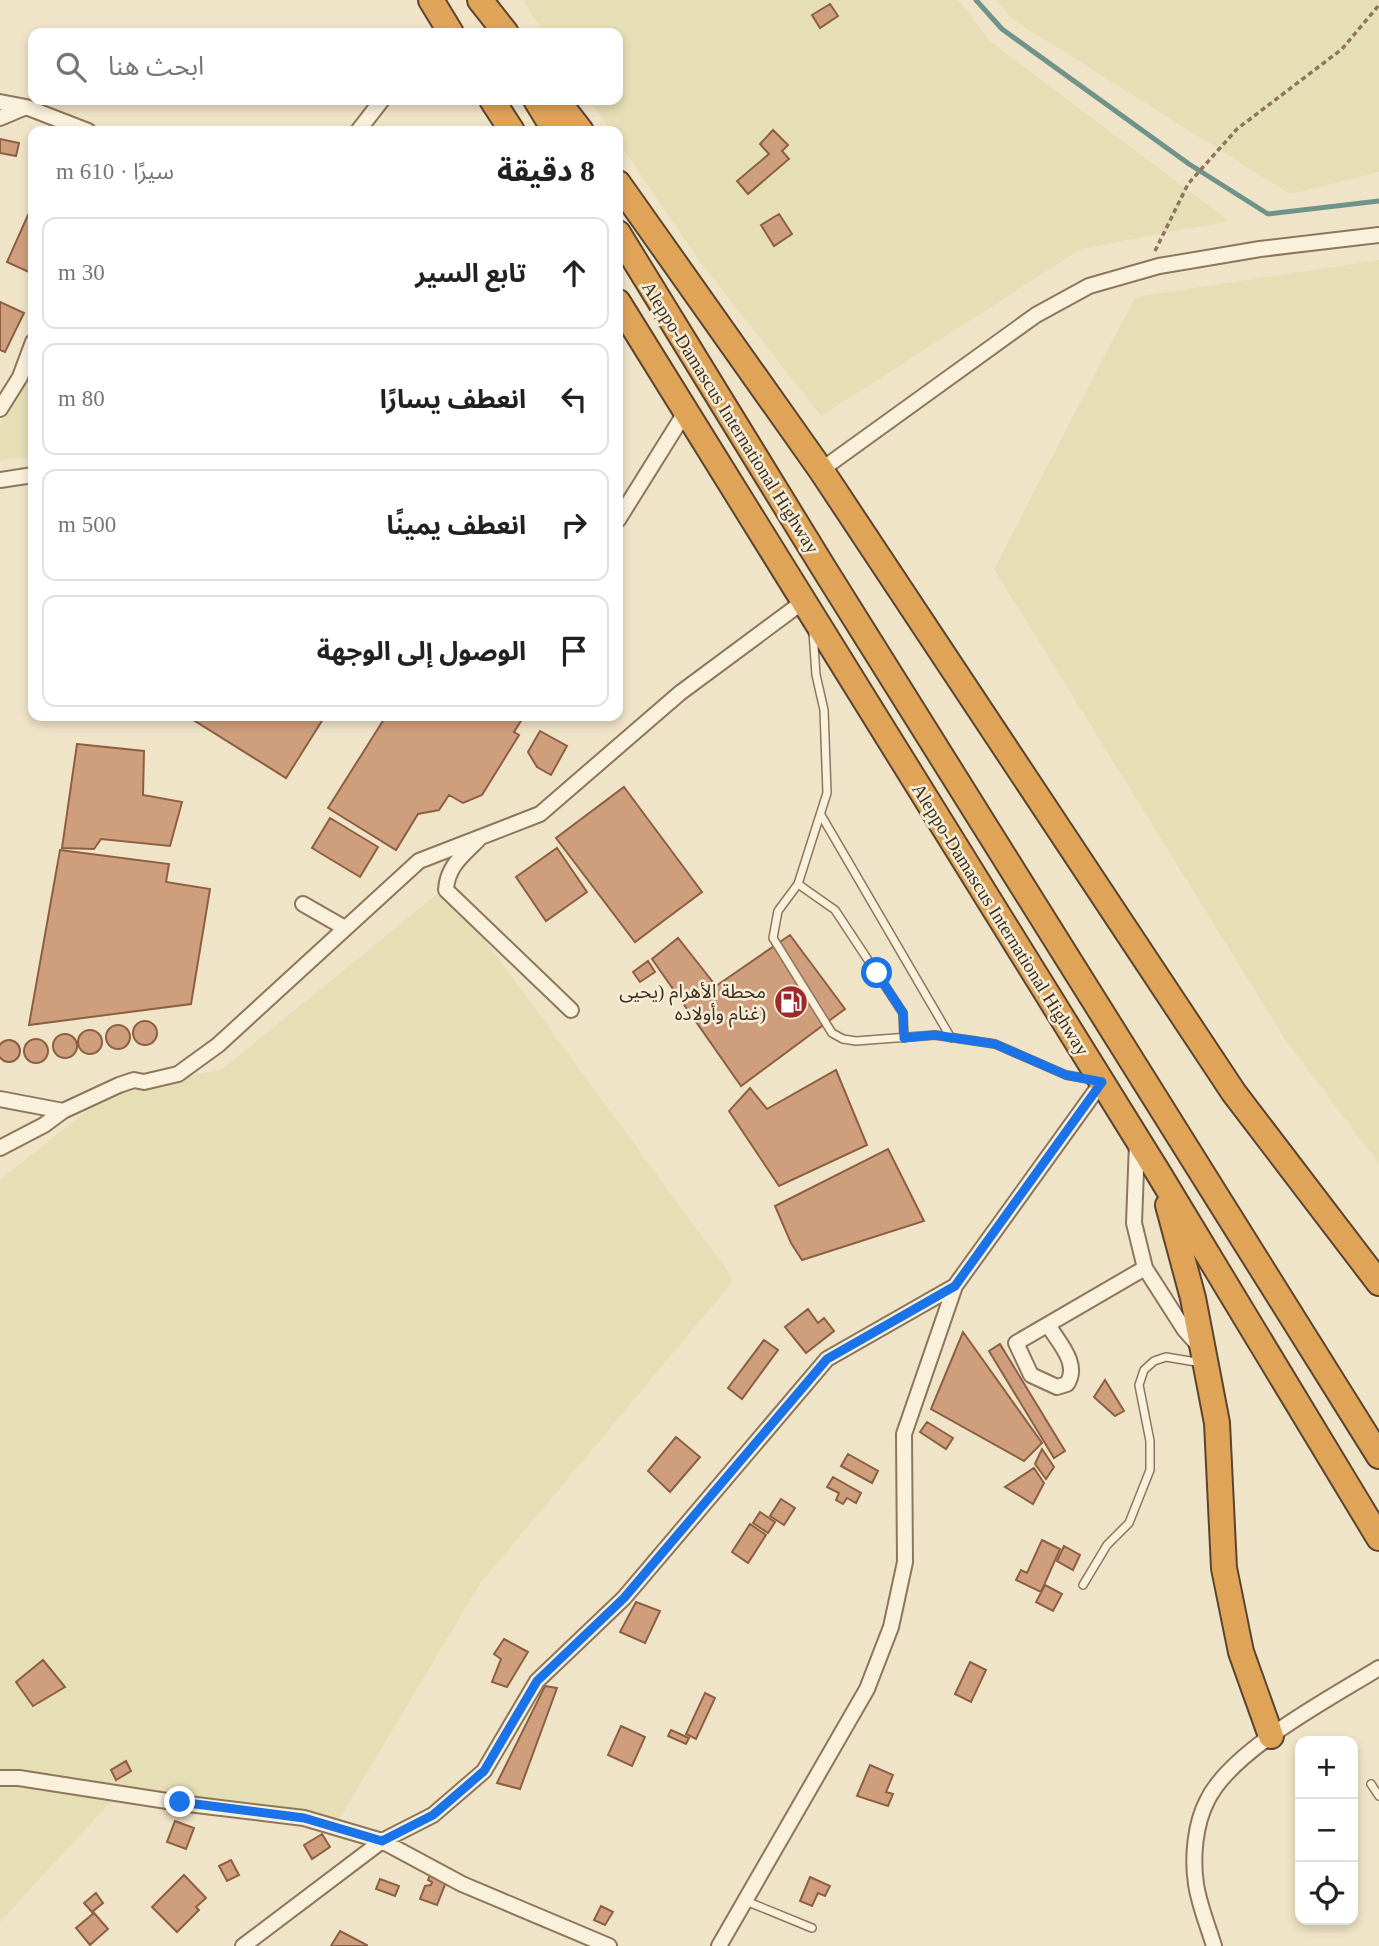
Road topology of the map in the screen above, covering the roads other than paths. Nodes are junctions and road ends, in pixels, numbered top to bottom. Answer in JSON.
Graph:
{"nodes":[{"id":1,"x":431,"y":0,"type":"edge"},
{"id":2,"x":475,"y":0,"type":"edge"},
{"id":3,"x":480,"y":0,"type":"edge"},
{"id":4,"x":444,"y":28,"type":"edge"},
{"id":5,"x":492,"y":28,"type":"edge"},
{"id":6,"x":502,"y":28,"type":"edge"},
{"id":7,"x":0,"y":102,"type":"edge"},
{"id":8,"x":378,"y":105,"type":"edge"},
{"id":9,"x":495,"y":105,"type":"edge"},
{"id":10,"x":539,"y":105,"type":"edge"},
{"id":11,"x":561,"y":105,"type":"edge"},
{"id":12,"x":26,"y":107,"type":"junction"},
{"id":13,"x":0,"y":118,"type":"edge"},
{"id":14,"x":75,"y":126,"type":"edge"},
{"id":15,"x":362,"y":126,"type":"edge"},
{"id":16,"x":509,"y":126,"type":"edge"},
{"id":17,"x":552,"y":126,"type":"edge"},
{"id":18,"x":577,"y":126,"type":"edge"},
{"id":19,"x":623,"y":190,"type":"edge"},
{"id":20,"x":1379,"y":234,"type":"edge"},
{"id":21,"x":623,"y":241,"type":"edge"},
{"id":22,"x":623,"y":310,"type":"edge"},
{"id":23,"x":28,"y":355,"type":"edge"},
{"id":24,"x":0,"y":409,"type":"edge"},
{"id":25,"x":686,"y":411,"type":"junction"},
{"id":26,"x":821,"y":470,"type":"junction"},
{"id":27,"x":28,"y":476,"type":"edge"},
{"id":28,"x":0,"y":480,"type":"edge"},
{"id":29,"x":623,"y":512,"type":"edge"},
{"id":30,"x":808,"y":607,"type":"junction"},
{"id":31,"x":821,"y":815,"type":"junction"},
{"id":32,"x":481,"y":836,"type":"junction"},
{"id":33,"x":797,"y":884,"type":"junction"},
{"id":34,"x":303,"y":904,"type":"dead end"},
{"id":35,"x":345,"y":928,"type":"junction"},
{"id":36,"x":571,"y":1010,"type":"dead end"},
{"id":37,"x":904,"y":1038,"type":"junction"},
{"id":38,"x":951,"y":1038,"type":"junction"},
{"id":39,"x":1102,"y":1082,"type":"junction"},
{"id":40,"x":0,"y":1099,"type":"edge"},
{"id":41,"x":63,"y":1111,"type":"junction"},
{"id":42,"x":1137,"y":1138,"type":"junction"},
{"id":43,"x":0,"y":1147,"type":"edge"},
{"id":44,"x":1159,"y":1174,"type":"junction"},
{"id":45,"x":1145,"y":1268,"type":"junction"},
{"id":46,"x":1379,"y":1283,"type":"edge"},
{"id":47,"x":955,"y":1286,"type":"junction"},
{"id":48,"x":1048,"y":1325,"type":"junction"},
{"id":49,"x":1204,"y":1358,"type":"junction"},
{"id":50,"x":1379,"y":1456,"type":"edge"},
{"id":51,"x":1379,"y":1538,"type":"edge"},
{"id":52,"x":1083,"y":1585,"type":"dead end"},
{"id":53,"x":1379,"y":1668,"type":"edge"},
{"id":54,"x":1271,"y":1736,"type":"junction"},
{"id":55,"x":0,"y":1778,"type":"edge"},
{"id":56,"x":1371,"y":1784,"type":"dead end"},
{"id":57,"x":1379,"y":1796,"type":"edge"},
{"id":58,"x":382,"y":1841,"type":"junction"},
{"id":59,"x":745,"y":1900,"type":"junction"},
{"id":60,"x":812,"y":1928,"type":"dead end"},
{"id":61,"x":243,"y":1946,"type":"edge"},
{"id":62,"x":609,"y":1946,"type":"edge"},
{"id":63,"x":719,"y":1946,"type":"edge"},
{"id":64,"x":1214,"y":1946,"type":"edge"}],
"edges":[{"from":1,"to":4,"type":"highway"},
{"from":2,"to":5,"type":"highway"},
{"from":3,"to":6,"type":"highway"},
{"from":7,"to":12,"type":"street"},
{"from":8,"to":15,"type":"street"},
{"from":9,"to":16,"type":"highway"},
{"from":10,"to":17,"type":"highway"},
{"from":11,"to":18,"type":"highway"},
{"from":12,"to":13,"type":"street"},
{"from":12,"to":14,"type":"street"},
{"from":19,"to":26,"type":"highway"},
{"from":20,"to":26,"type":"street"},
{"from":21,"to":50,"type":"highway","name":"Aleppo-Damascus International Highway"},
{"from":22,"to":25,"type":"highway","name":"Aleppo-Damascus International Highway"},
{"from":23,"to":24,"type":"street"},
{"from":25,"to":29,"type":"street"},
{"from":25,"to":30,"type":"highway","name":"Aleppo-Damascus International Highway"},
{"from":26,"to":46,"type":"highway"},
{"from":27,"to":28,"type":"street"},
{"from":30,"to":31,"type":"lane"},
{"from":30,"to":32,"type":"street"},
{"from":30,"to":39,"type":"highway","name":"Aleppo-Damascus International Highway"},
{"from":31,"to":33,"type":"lane"},
{"from":31,"to":38,"type":"lane"},
{"from":32,"to":35,"type":"street"},
{"from":32,"to":36,"type":"street"},
{"from":33,"to":37,"type":"lane"},
{"from":33,"to":37,"type":"lane"},
{"from":34,"to":35,"type":"street"},
{"from":35,"to":41,"type":"street"},
{"from":37,"to":38,"type":"lane"},
{"from":38,"to":39,"type":"lane"},
{"from":39,"to":42,"type":"highway","name":"Aleppo-Damascus International Highway"},
{"from":39,"to":47,"type":"street"},
{"from":40,"to":41,"type":"street"},
{"from":41,"to":43,"type":"street"},
{"from":42,"to":44,"type":"highway","name":"Aleppo-Damascus International Highway"},
{"from":42,"to":45,"type":"street"},
{"from":44,"to":49,"type":"highway"},
{"from":44,"to":51,"type":"highway","name":"Aleppo-Damascus International Highway"},
{"from":45,"to":48,"type":"street"},
{"from":45,"to":49,"type":"street"},
{"from":47,"to":58,"type":"street"},
{"from":47,"to":59,"type":"street"},
{"from":48,"to":48,"type":"street"},
{"from":49,"to":52,"type":"lane"},
{"from":49,"to":54,"type":"highway"},
{"from":53,"to":54,"type":"street"},
{"from":54,"to":64,"type":"street"},
{"from":55,"to":58,"type":"street"},
{"from":56,"to":57,"type":"lane"},
{"from":58,"to":61,"type":"street"},
{"from":58,"to":62,"type":"street"},
{"from":59,"to":60,"type":"lane"},
{"from":59,"to":63,"type":"street"}]}
